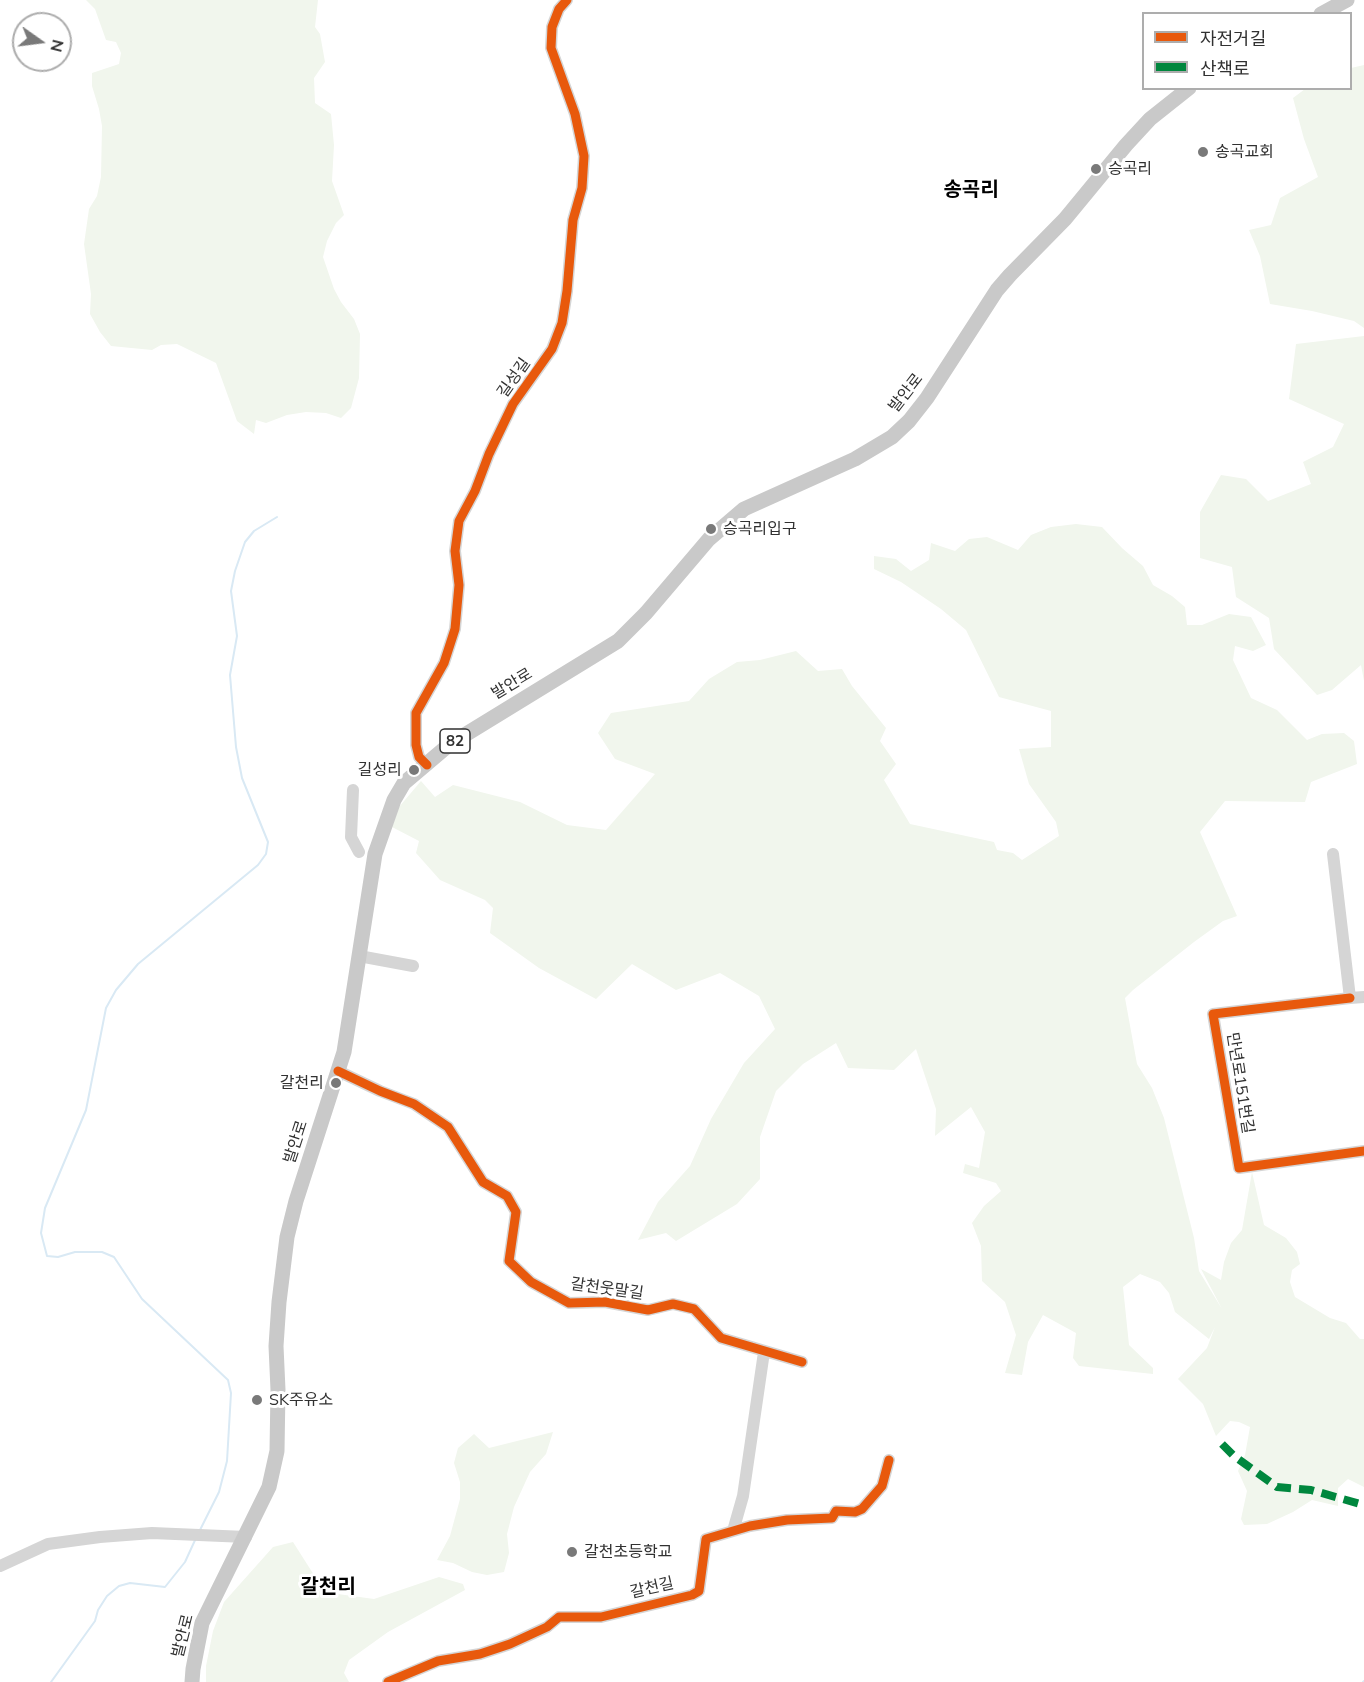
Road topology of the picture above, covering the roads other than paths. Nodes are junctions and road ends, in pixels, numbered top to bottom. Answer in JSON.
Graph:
{"nodes":[{"id":1,"x":567,"y":0,"type":"edge"},
{"id":2,"x":1347,"y":0,"type":"edge"},
{"id":3,"x":1325,"y":12,"type":"edge"},
{"id":4,"x":1187,"y":90,"type":"edge"},
{"id":5,"x":427,"y":765,"type":"junction"},
{"id":6,"x":353,"y":790,"type":"dead end"},
{"id":7,"x":360,"y":852,"type":"dead end"},
{"id":8,"x":1333,"y":854,"type":"dead end"},
{"id":9,"x":359,"y":956,"type":"junction"},
{"id":10,"x":413,"y":966,"type":"dead end"},
{"id":11,"x":1364,"y":997,"type":"edge"},
{"id":12,"x":1350,"y":998,"type":"junction"},
{"id":13,"x":338,"y":1071,"type":"junction"},
{"id":14,"x":1364,"y":1151,"type":"edge"},
{"id":15,"x":764,"y":1352,"type":"junction"},
{"id":16,"x":802,"y":1362,"type":"dead end"},
{"id":17,"x":889,"y":1460,"type":"dead end"},
{"id":18,"x":733,"y":1531,"type":"junction"},
{"id":19,"x":246,"y":1537,"type":"junction"},
{"id":20,"x":0,"y":1566,"type":"edge"},
{"id":21,"x":192,"y":1682,"type":"edge"},
{"id":22,"x":388,"y":1682,"type":"edge"}],
"edges":[{"from":1,"to":5,"type":"street","name":"길성길"},
{"from":2,"to":3,"type":"main road"},
{"from":4,"to":5,"type":"main road","name":"발안로","number":"82"},
{"from":5,"to":9,"type":"main road","name":"발안로","number":"82"},
{"from":6,"to":7,"type":"street"},
{"from":8,"to":12,"type":"street"},
{"from":9,"to":10,"type":"street"},
{"from":9,"to":13,"type":"main road","name":"발안로","number":"82"},
{"from":11,"to":12,"type":"street","name":"만년로151번길"},
{"from":12,"to":14,"type":"street","name":"만년로151번길"},
{"from":13,"to":15,"type":"street","name":"갈천웃말길"},
{"from":13,"to":19,"type":"main road","name":"발안로","number":"82"},
{"from":15,"to":16,"type":"street","name":"갈천웃말길"},
{"from":15,"to":18,"type":"street"},
{"from":17,"to":18,"type":"street","name":"갈천길"},
{"from":18,"to":22,"type":"street","name":"갈천길"},
{"from":19,"to":20,"type":"street"},
{"from":19,"to":21,"type":"main road","name":"발안로","number":"82"}]}
